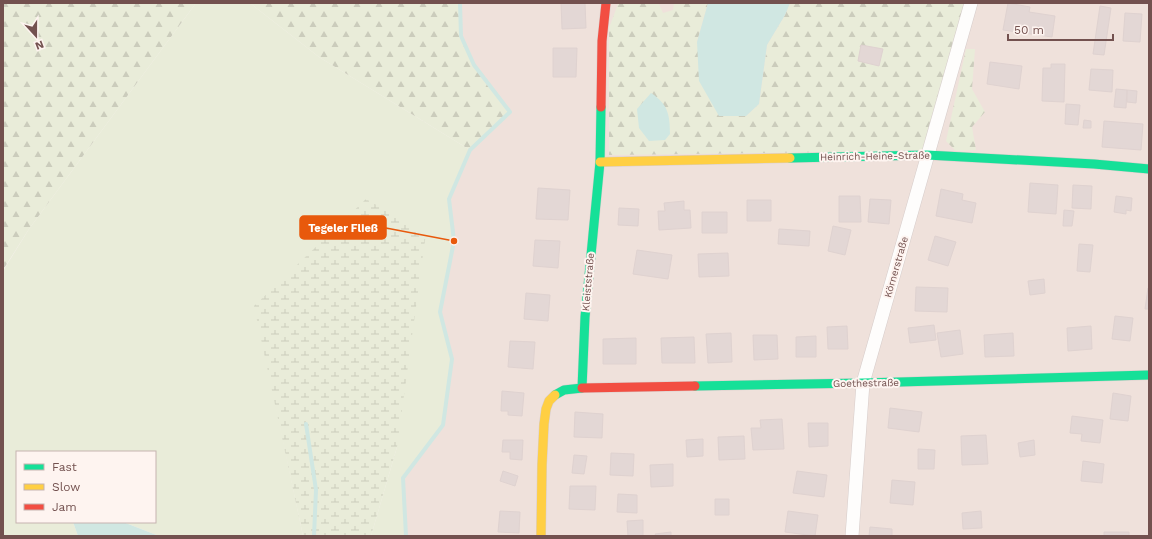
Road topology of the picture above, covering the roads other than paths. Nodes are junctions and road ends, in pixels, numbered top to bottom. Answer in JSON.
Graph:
{"nodes":[{"id":1,"x":606,"y":3,"type":"edge"},
{"id":2,"x":971,"y":3,"type":"edge"},
{"id":3,"x":927,"y":155,"type":"junction"},
{"id":4,"x":600,"y":162,"type":"junction"},
{"id":5,"x":1149,"y":169,"type":"edge"},
{"id":6,"x":1149,"y":375,"type":"edge"},
{"id":7,"x":863,"y":383,"type":"junction"},
{"id":8,"x":582,"y":388,"type":"junction"},
{"id":9,"x":541,"y":536,"type":"edge"},
{"id":10,"x":852,"y":536,"type":"edge"}],
"edges":[{"from":1,"to":4,"type":"street","name":"Kleiststraße"},
{"from":2,"to":3,"type":"street","name":"Körnerstraße"},
{"from":3,"to":4,"type":"street","name":"Heinrich-Heine-Straße"},
{"from":3,"to":5,"type":"street","name":"Heinrich-Heine-Straße"},
{"from":3,"to":7,"type":"street","name":"Körnerstraße"},
{"from":4,"to":8,"type":"street","name":"Kleiststraße"},
{"from":6,"to":7,"type":"street","name":"Goethestraße"},
{"from":7,"to":8,"type":"street","name":"Goethestraße"},
{"from":7,"to":10,"type":"street","name":"Körnerstraße"},
{"from":8,"to":9,"type":"street"}]}
